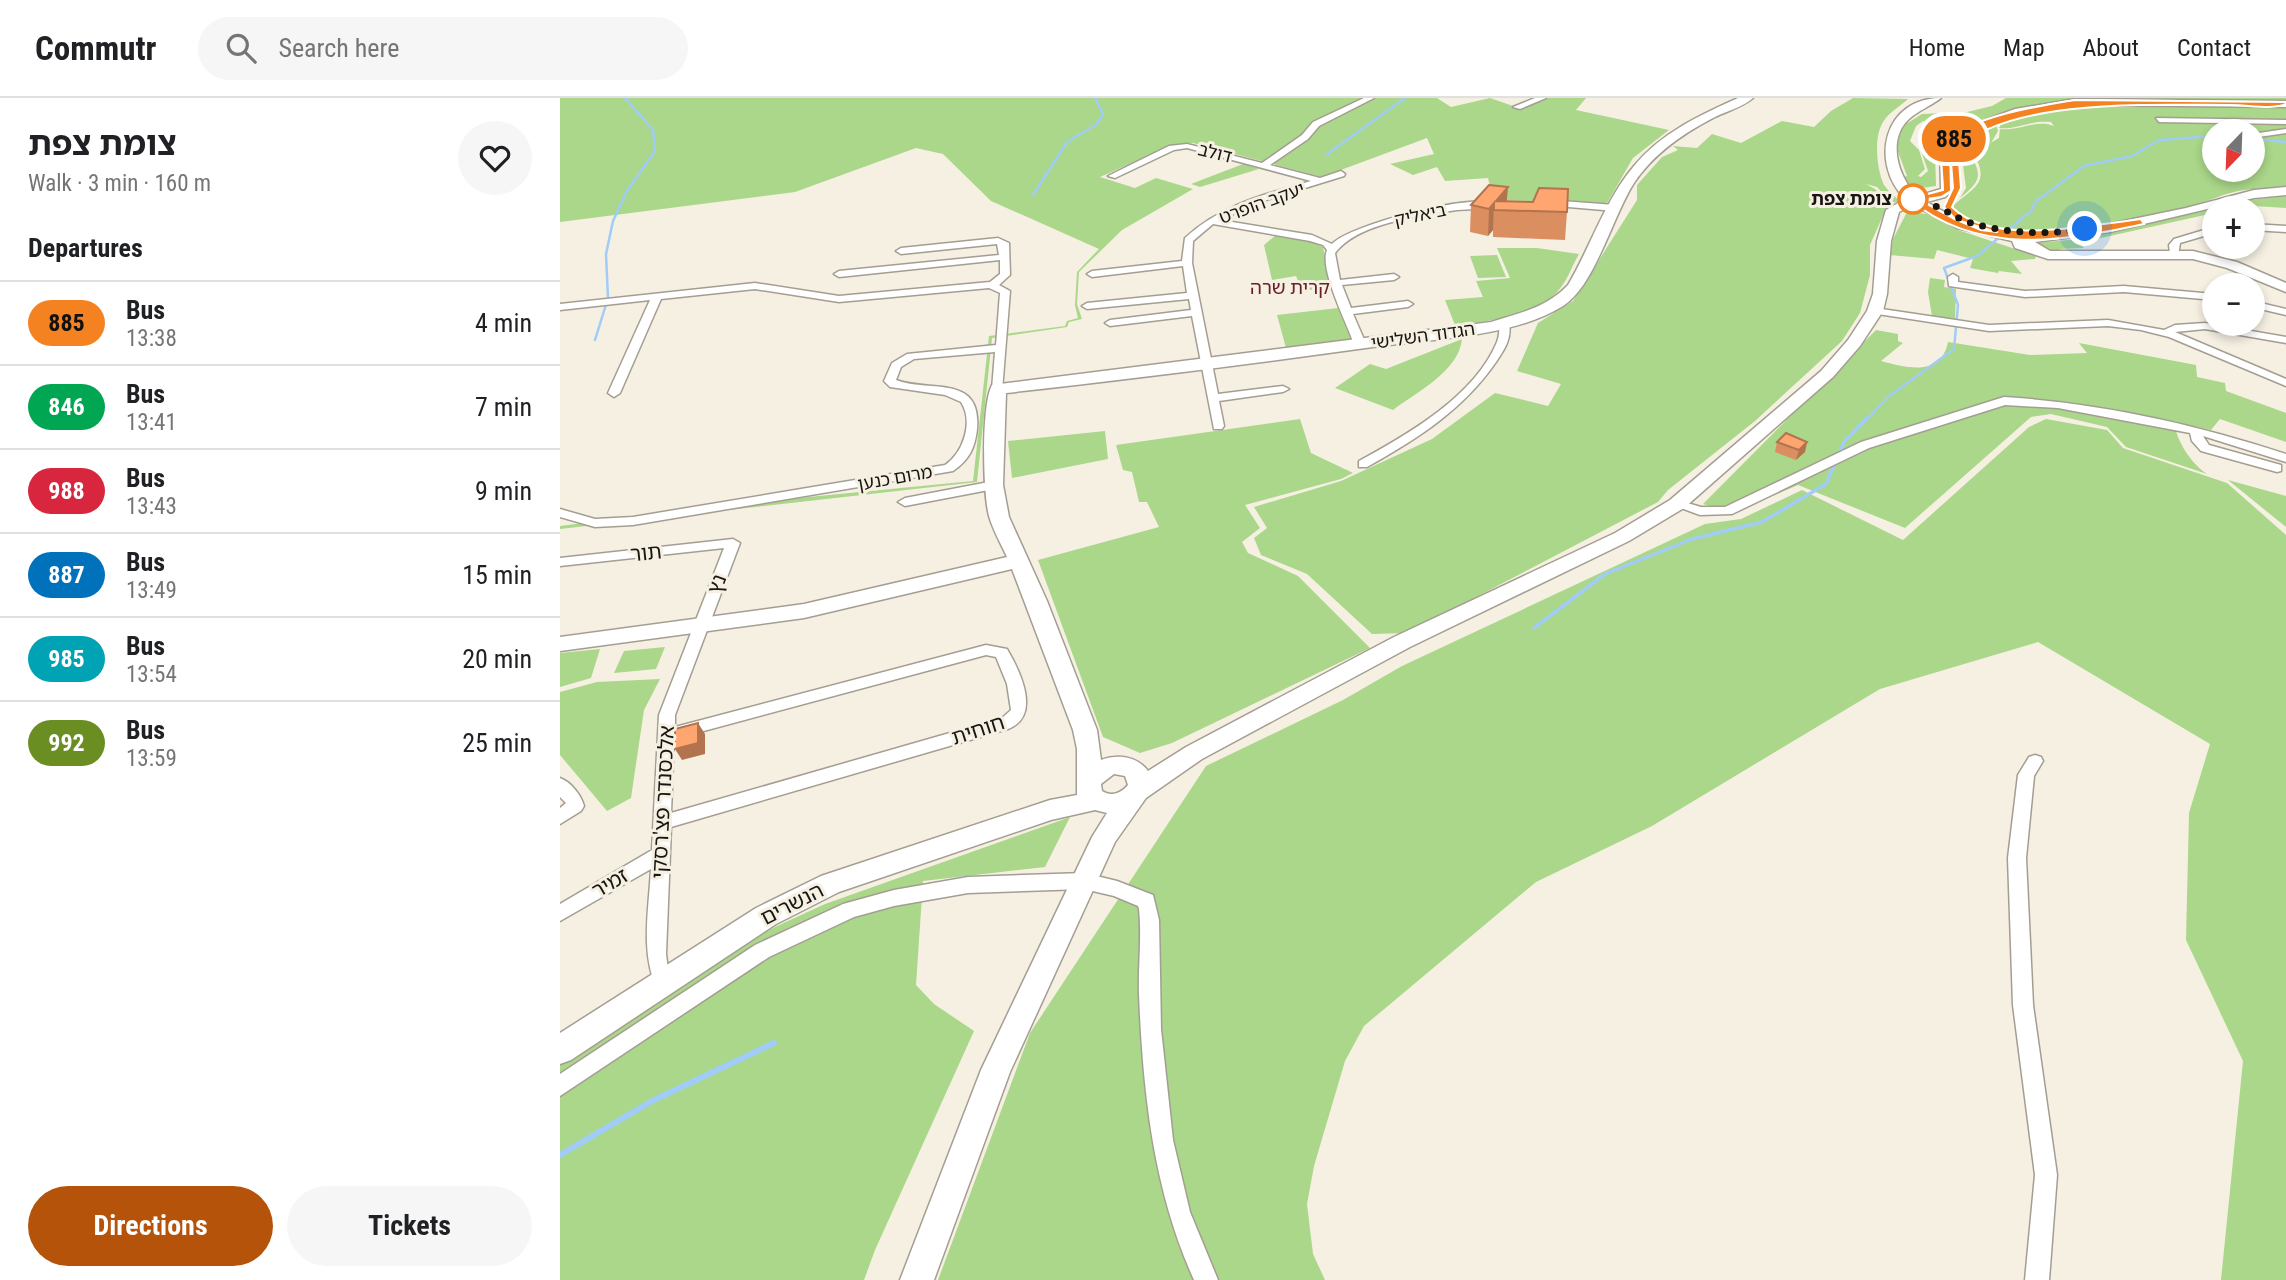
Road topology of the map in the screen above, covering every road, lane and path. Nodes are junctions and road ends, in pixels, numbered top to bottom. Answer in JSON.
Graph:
{"nodes":[{"id":1,"x":1370,"y":98,"type":"edge"},
{"id":2,"x":1542,"y":98,"type":"edge"},
{"id":3,"x":1747,"y":98,"type":"edge"},
{"id":4,"x":1935,"y":98,"type":"edge"},
{"id":5,"x":2051,"y":101,"type":"edge"},
{"id":6,"x":2286,"y":104,"type":"edge"},
{"id":7,"x":1517,"y":107,"type":"dead end"},
{"id":8,"x":2159,"y":120,"type":"dead end"},
{"id":9,"x":2286,"y":122,"type":"edge"},
{"id":10,"x":2286,"y":131,"type":"edge"},
{"id":11,"x":2265,"y":134,"type":"edge"},
{"id":12,"x":1263,"y":166,"type":"junction"},
{"id":13,"x":1341,"y":174,"type":"dead end"},
{"id":14,"x":1112,"y":176,"type":"dead end"},
{"id":15,"x":1321,"y":181,"type":"junction"},
{"id":16,"x":2286,"y":191,"type":"edge"},
{"id":17,"x":1949,"y":193,"type":"junction"},
{"id":18,"x":1918,"y":198,"type":"junction"},
{"id":19,"x":1498,"y":203,"type":"edge"},
{"id":20,"x":1533,"y":203,"type":"edge"},
{"id":21,"x":1615,"y":208,"type":"junction"},
{"id":22,"x":1937,"y":214,"type":"junction"},
{"id":23,"x":1896,"y":216,"type":"junction"},
{"id":24,"x":1959,"y":218,"type":"junction"},
{"id":25,"x":1212,"y":221,"type":"junction"},
{"id":26,"x":2265,"y":228,"type":"edge"},
{"id":27,"x":2285,"y":230,"type":"edge"},
{"id":28,"x":2202,"y":233,"type":"edge"},
{"id":29,"x":2022,"y":239,"type":"junction"},
{"id":30,"x":1332,"y":248,"type":"junction"},
{"id":31,"x":901,"y":251,"type":"dead end"},
{"id":32,"x":2175,"y":254,"type":"junction"},
{"id":33,"x":1004,"y":257,"type":"junction"},
{"id":34,"x":1187,"y":263,"type":"junction"},
{"id":35,"x":839,"y":274,"type":"dead end"},
{"id":36,"x":1092,"y":274,"type":"dead end"},
{"id":37,"x":1394,"y":276,"type":"dead end"},
{"id":38,"x":1953,"y":277,"type":"dead end"},
{"id":39,"x":1337,"y":283,"type":"junction"},
{"id":40,"x":992,"y":285,"type":"junction"},
{"id":41,"x":2286,"y":288,"type":"edge"},
{"id":42,"x":1195,"y":295,"type":"junction"},
{"id":43,"x":657,"y":296,"type":"junction"},
{"id":44,"x":2202,"y":296,"type":"edge"},
{"id":45,"x":1408,"y":304,"type":"dead end"},
{"id":46,"x":1087,"y":306,"type":"dead end"},
{"id":47,"x":560,"y":307,"type":"edge"},
{"id":48,"x":2265,"y":307,"type":"edge"},
{"id":49,"x":1348,"y":311,"type":"junction"},
{"id":50,"x":1875,"y":311,"type":"junction"},
{"id":51,"x":1198,"y":312,"type":"junction"},
{"id":52,"x":2286,"y":312,"type":"edge"},
{"id":53,"x":1110,"y":323,"type":"dead end"},
{"id":54,"x":1504,"y":323,"type":"junction"},
{"id":55,"x":2166,"y":333,"type":"junction"},
{"id":56,"x":2286,"y":340,"type":"edge"},
{"id":57,"x":1360,"y":344,"type":"junction"},
{"id":58,"x":1001,"y":348,"type":"junction"},
{"id":59,"x":1208,"y":364,"type":"junction"},
{"id":60,"x":2286,"y":383,"type":"edge"},
{"id":61,"x":998,"y":389,"type":"junction"},
{"id":62,"x":1283,"y":389,"type":"dead end"},
{"id":63,"x":614,"y":393,"type":"dead end"},
{"id":64,"x":1213,"y":398,"type":"junction"},
{"id":65,"x":1218,"y":426,"type":"dead end"},
{"id":66,"x":2282,"y":463,"type":"edge"},
{"id":67,"x":1363,"y":464,"type":"dead end"},
{"id":68,"x":994,"y":485,"type":"junction"},
{"id":69,"x":905,"y":502,"type":"dead end"},
{"id":70,"x":1677,"y":504,"type":"junction"},
{"id":71,"x":560,"y":513,"type":"edge"},
{"id":72,"x":733,"y":543,"type":"joint"},
{"id":73,"x":1017,"y":561,"type":"junction"},
{"id":74,"x":560,"y":562,"type":"edge"},
{"id":75,"x":702,"y":626,"type":"junction"},
{"id":76,"x":560,"y":644,"type":"edge"},
{"id":77,"x":1085,"y":730,"type":"junction"},
{"id":78,"x":666,"y":735,"type":"junction"},
{"id":79,"x":2035,"y":761,"type":"dead end"},
{"id":80,"x":1131,"y":780,"type":"junction"},
{"id":81,"x":560,"y":785,"type":"edge"},
{"id":82,"x":1093,"y":793,"type":"junction"},
{"id":83,"x":560,"y":817,"type":"edge"},
{"id":84,"x":662,"y":823,"type":"junction"},
{"id":85,"x":1100,"y":848,"type":"junction"},
{"id":86,"x":661,"y":854,"type":"junction"},
{"id":87,"x":1084,"y":881,"type":"junction"},
{"id":88,"x":560,"y":913,"type":"edge"},
{"id":89,"x":664,"y":983,"type":"junction"},
{"id":90,"x":560,"y":1050,"type":"edge"},
{"id":91,"x":560,"y":1086,"type":"edge"},
{"id":92,"x":916,"y":1280,"type":"edge"},
{"id":93,"x":1206,"y":1280,"type":"edge"},
{"id":94,"x":2037,"y":1280,"type":"edge"}],
"edges":[{"from":1,"to":12,"type":"street"},
{"from":2,"to":7,"type":"street"},
{"from":3,"to":21,"type":"street","name":"הגדוד השלישי"},
{"from":4,"to":18,"type":"street"},
{"from":5,"to":6,"type":"street"},
{"from":5,"to":17,"type":"street"},
{"from":8,"to":9,"type":"street"},
{"from":10,"to":11,"type":"street"},
{"from":12,"to":14,"type":"street","name":"דולב"},
{"from":12,"to":15,"type":"street","name":"דולב"},
{"from":13,"to":15,"type":"street","name":"יעקב הופרט"},
{"from":15,"to":25,"type":"street","name":"יעקב הופרט"},
{"from":16,"to":29,"type":"street"},
{"from":17,"to":18,"type":"street"},
{"from":17,"to":18,"type":"street"},
{"from":17,"to":24,"type":"street"},
{"from":18,"to":22,"type":"street"},
{"from":18,"to":23,"type":"street"},
{"from":18,"to":24,"type":"street"},
{"from":19,"to":30,"type":"street","name":"ביאליק"},
{"from":20,"to":21,"type":"street"},
{"from":21,"to":54,"type":"street","name":"הגדוד השלישי"},
{"from":22,"to":23,"type":"street"},
{"from":22,"to":29,"type":"street"},
{"from":23,"to":50,"type":"street"},
{"from":24,"to":29,"type":"street"},
{"from":25,"to":30,"type":"street"},
{"from":25,"to":34,"type":"street","name":"יעקב הופרט"},
{"from":26,"to":27,"type":"street"},
{"from":28,"to":32,"type":"street"},
{"from":29,"to":32,"type":"street"},
{"from":30,"to":39,"type":"street"},
{"from":31,"to":33,"type":"street"},
{"from":32,"to":41,"type":"street"},
{"from":33,"to":35,"type":"street"},
{"from":33,"to":40,"type":"street"},
{"from":34,"to":36,"type":"street"},
{"from":34,"to":42,"type":"street"},
{"from":37,"to":39,"type":"street"},
{"from":38,"to":44,"type":"street"},
{"from":39,"to":49,"type":"street"},
{"from":40,"to":43,"type":"street"},
{"from":40,"to":58,"type":"street"},
{"from":42,"to":46,"type":"street"},
{"from":42,"to":51,"type":"street"},
{"from":43,"to":47,"type":"street"},
{"from":43,"to":63,"type":"street"},
{"from":45,"to":49,"type":"street"},
{"from":48,"to":52,"type":"street"},
{"from":49,"to":57,"type":"street"},
{"from":50,"to":55,"type":"street"},
{"from":50,"to":70,"type":"street"},
{"from":51,"to":53,"type":"street"},
{"from":51,"to":59,"type":"street"},
{"from":54,"to":57,"type":"street","name":"הגדוד השלישי"},
{"from":54,"to":67,"type":"street"},
{"from":55,"to":56,"type":"street"},
{"from":55,"to":60,"type":"street"},
{"from":57,"to":59,"type":"street","name":"הגדוד השלישי"},
{"from":58,"to":61,"type":"street"},
{"from":58,"to":71,"type":"street","name":"מרום כנען"},
{"from":59,"to":61,"type":"street","name":"הגדוד השלישי"},
{"from":59,"to":64,"type":"street"},
{"from":61,"to":68,"type":"street"},
{"from":62,"to":64,"type":"street"},
{"from":64,"to":65,"type":"street"},
{"from":66,"to":70,"type":"street"},
{"from":68,"to":69,"type":"street"},
{"from":68,"to":73,"type":"street"},
{"from":70,"to":80,"type":"street"},
{"from":72,"to":74,"type":"street","name":"תור"},
{"from":72,"to":75,"type":"street","name":"נץ"},
{"from":73,"to":75,"type":"street"},
{"from":73,"to":77,"type":"street"},
{"from":75,"to":76,"type":"street"},
{"from":75,"to":78,"type":"street","name":"אלכסנדר פצ'רסקי"},
{"from":77,"to":80,"type":"street"},
{"from":77,"to":82,"type":"street"},
{"from":78,"to":84,"type":"street","name":"אלכסנדר פצ'רסקי"},
{"from":78,"to":84,"type":"street","name":"חוחית"},
{"from":79,"to":94,"type":"street"},
{"from":80,"to":82,"type":"street","name":"הנשרים"},
{"from":80,"to":82,"type":"street"},
{"from":80,"to":85,"type":"street"},
{"from":81,"to":83,"type":"street"},
{"from":82,"to":85,"type":"street"},
{"from":82,"to":89,"type":"street","name":"הנשרים"},
{"from":84,"to":86,"type":"street","name":"אלכסנדר פצ'רסקי"},
{"from":85,"to":87,"type":"street"},
{"from":86,"to":88,"type":"street","name":"זמיר"},
{"from":86,"to":89,"type":"street","name":"אלכסנדר פצ'רסקי"},
{"from":87,"to":91,"type":"street"},
{"from":87,"to":92,"type":"street"},
{"from":87,"to":93,"type":"street"},
{"from":89,"to":90,"type":"street","name":"הנשרים"}]}
